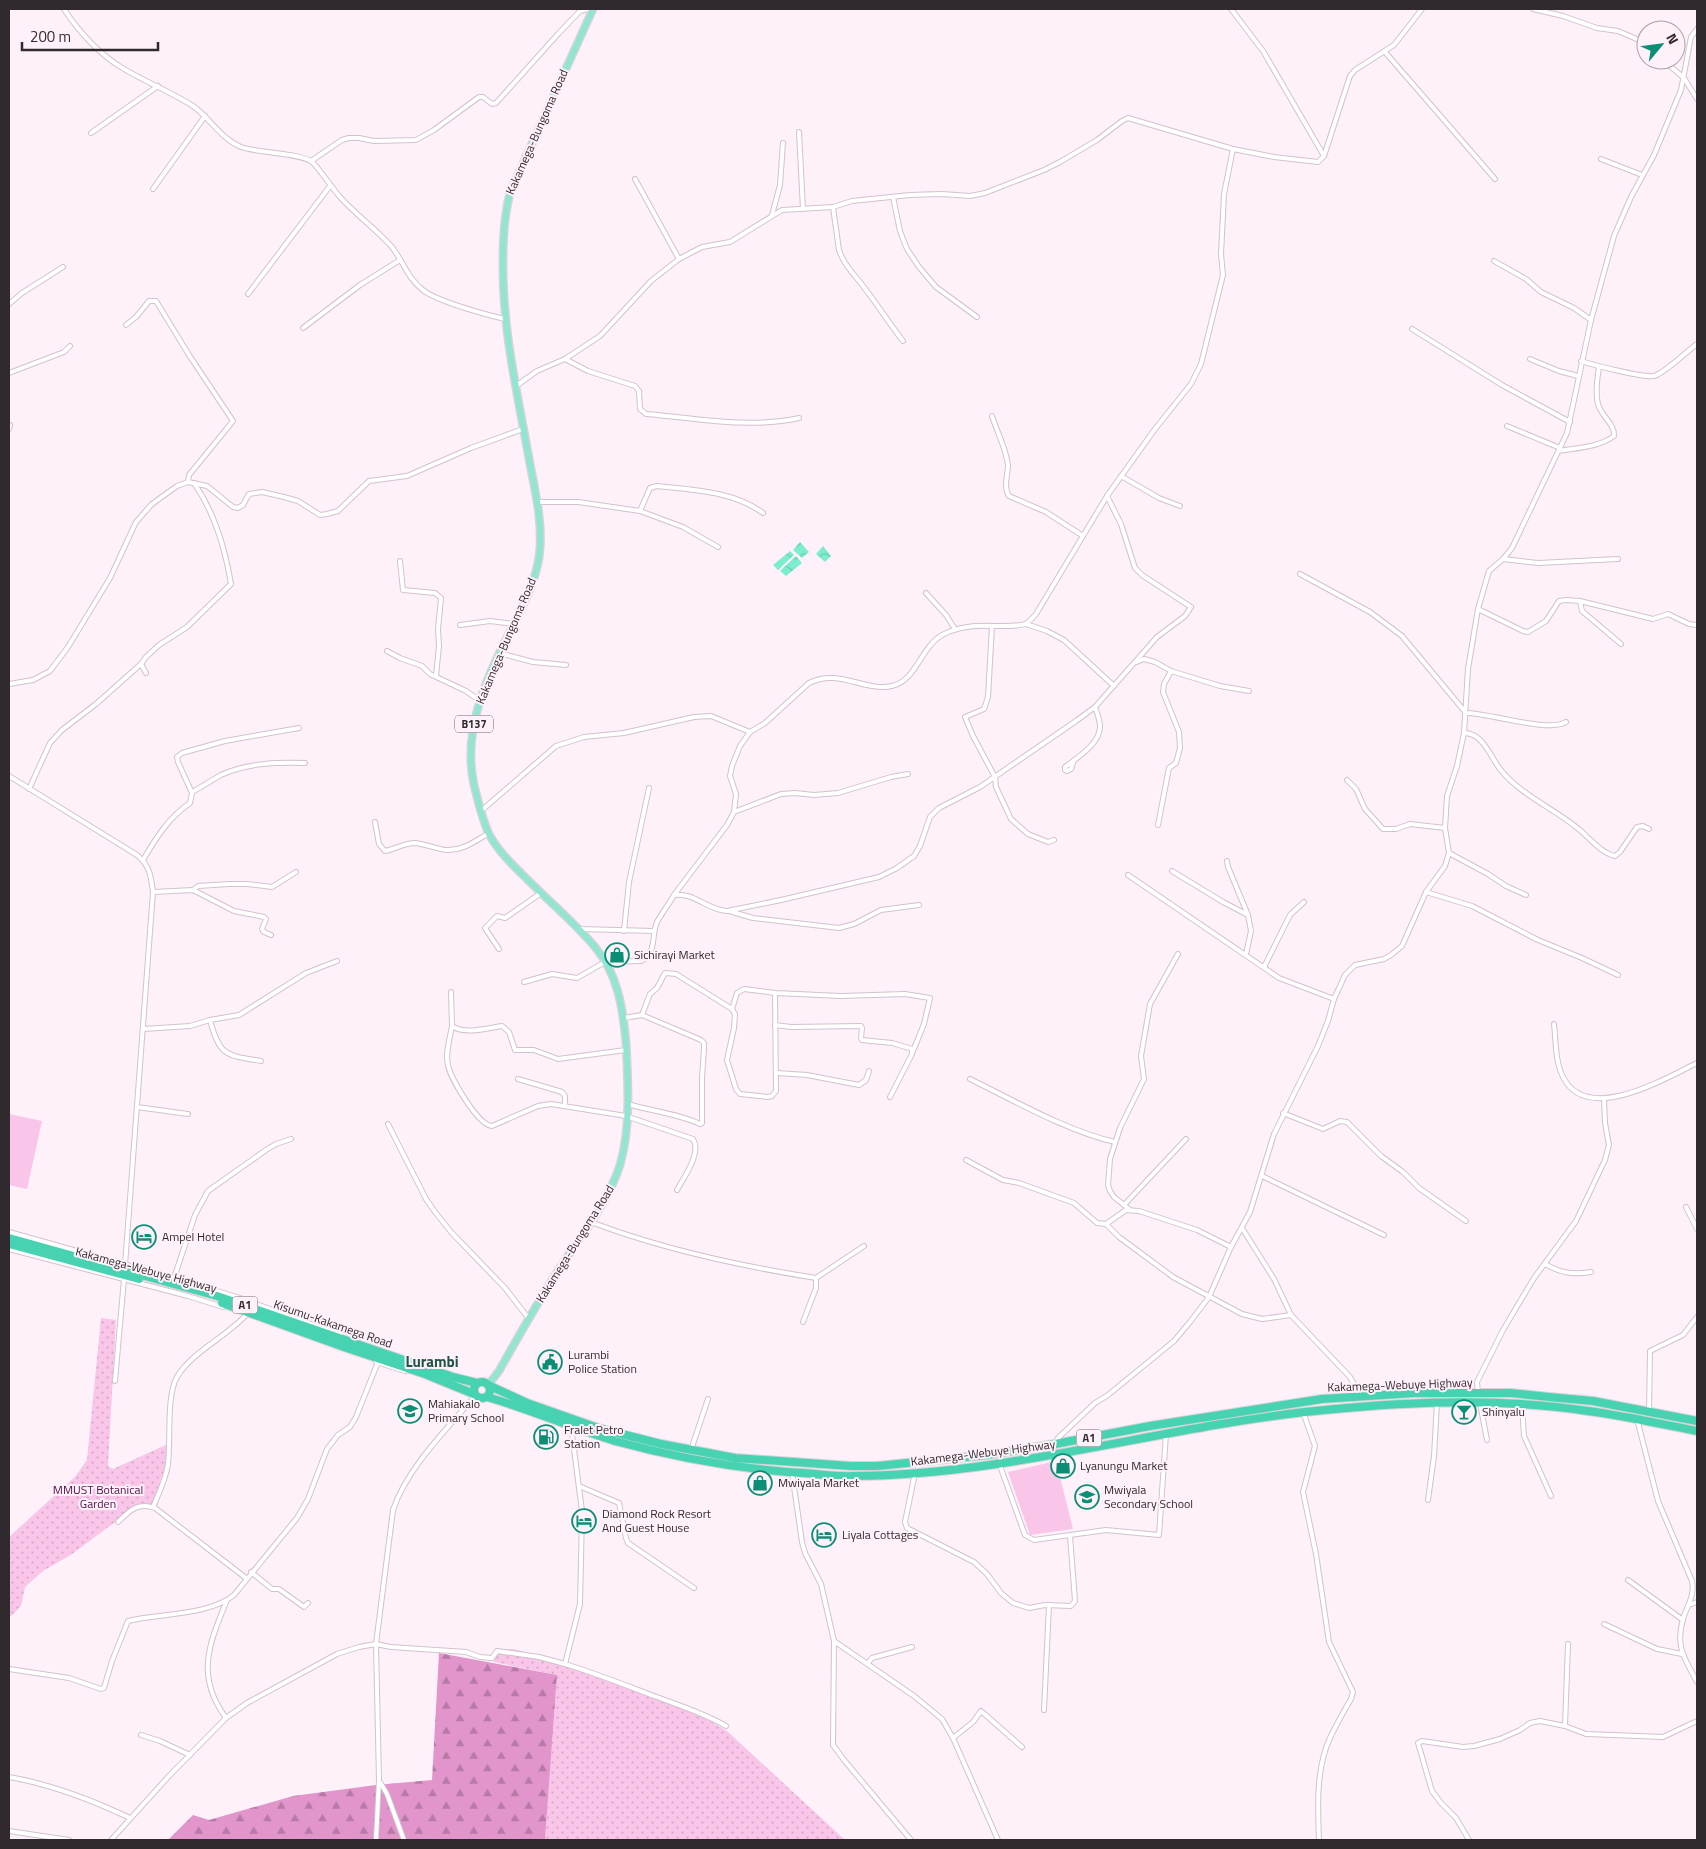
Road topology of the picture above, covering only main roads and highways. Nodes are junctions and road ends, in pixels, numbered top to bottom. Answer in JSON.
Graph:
{"nodes":[{"id":1,"x":593,"y":9,"type":"edge"},
{"id":2,"x":9,"y":1238,"type":"edge"},
{"id":3,"x":9,"y":1244,"type":"edge"},
{"id":4,"x":477,"y":1383,"type":"junction"},
{"id":5,"x":488,"y":1385,"type":"junction"},
{"id":6,"x":1478,"y":1393,"type":"junction"},
{"id":7,"x":475,"y":1395,"type":"junction"},
{"id":8,"x":487,"y":1397,"type":"junction"},
{"id":9,"x":1480,"y":1403,"type":"junction"},
{"id":10,"x":1697,"y":1421,"type":"edge"},
{"id":11,"x":1697,"y":1431,"type":"edge"}],
"edges":[{"from":1,"to":5,"type":"main road","name":"Kakamega-Bungoma Road","number":"B137"},
{"from":2,"to":4,"type":"highway","name":"Kisumu-Kakamega Road","number":"A1"},
{"from":3,"to":7,"type":"highway","name":"Kakamega-Webuye Highway","number":"A1"},
{"from":4,"to":5,"type":"highway","name":"Kisumu-Kakamega Road","number":"A1"},
{"from":4,"to":7,"type":"highway"},
{"from":5,"to":6,"type":"highway","name":"Kakamega-Webuye Highway","number":"A1"},
{"from":5,"to":8,"type":"highway"},
{"from":6,"to":9,"type":"highway"},
{"from":6,"to":10,"type":"highway","name":"Kakamega-Webuye Highway","number":"A1"},
{"from":7,"to":8,"type":"highway","number":"A1"},
{"from":8,"to":9,"type":"highway","name":"Kakamega-Webuye Highway","number":"A1"},
{"from":9,"to":11,"type":"highway","name":"Kakamega-Webuye Highway","number":"A1"}]}
